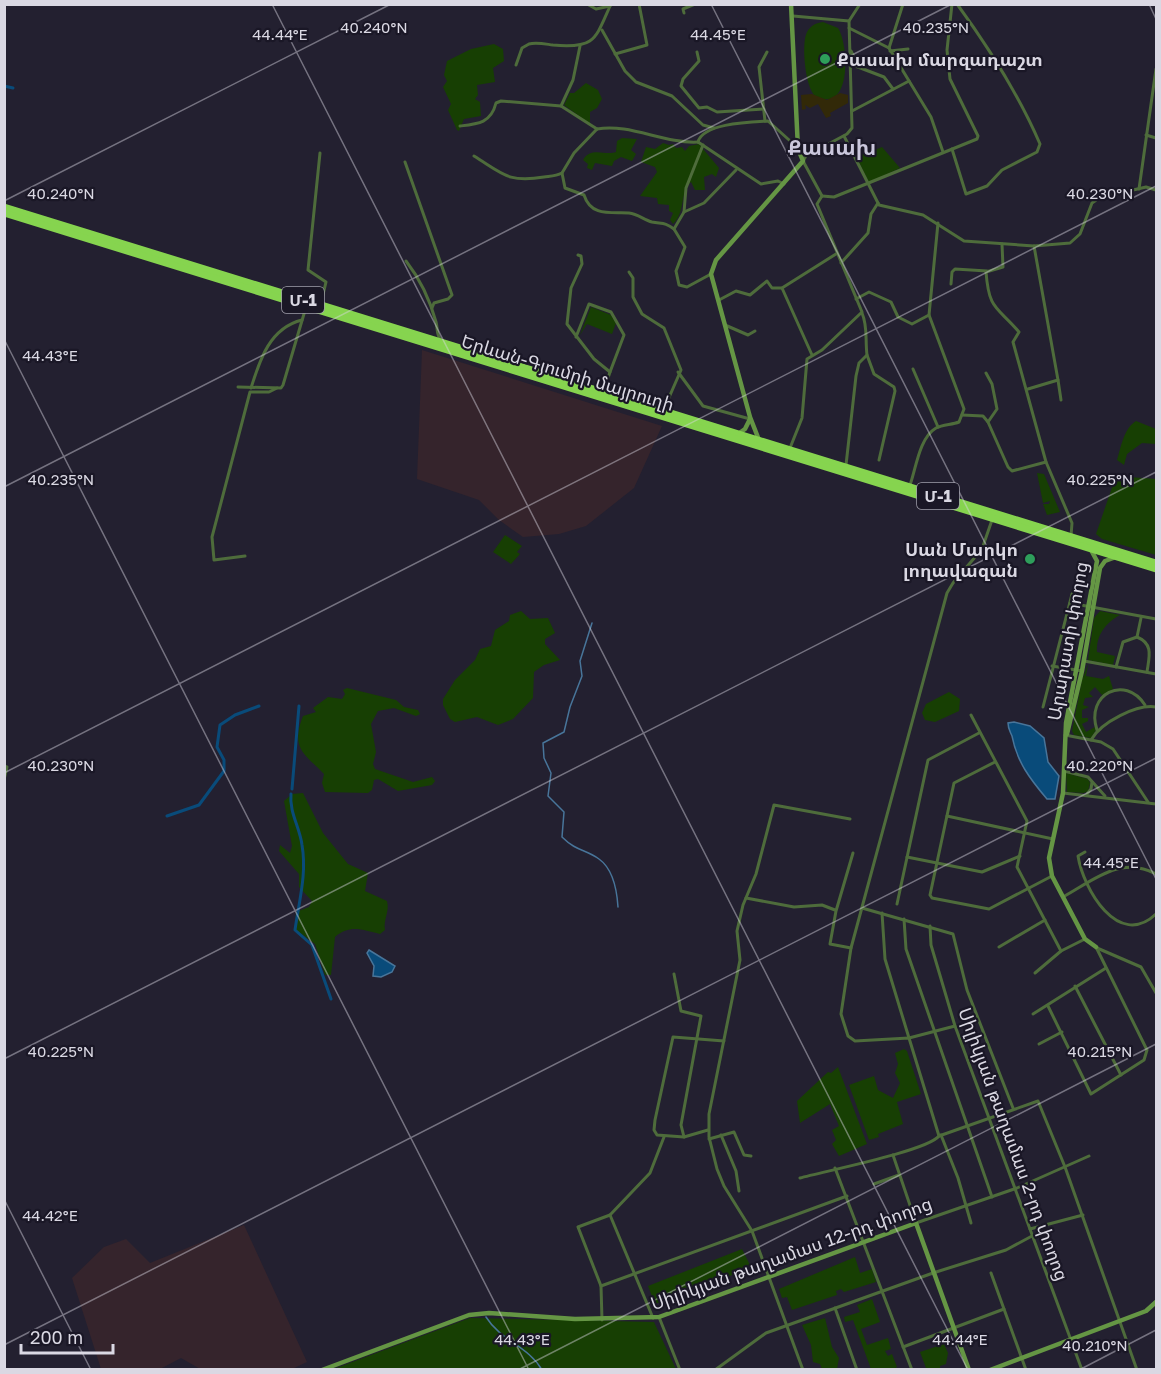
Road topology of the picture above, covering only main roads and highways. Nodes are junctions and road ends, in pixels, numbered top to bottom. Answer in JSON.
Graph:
{"nodes":[{"id":1,"x":4,"y":207,"type":"edge"},
{"id":2,"x":4,"y":213,"type":"edge"},
{"id":3,"x":257,"y":289,"type":"junction"},
{"id":4,"x":602,"y":394,"type":"junction"},
{"id":5,"x":944,"y":501,"type":"junction"},
{"id":6,"x":1060,"y":536,"type":"junction"},
{"id":7,"x":1119,"y":556,"type":"junction"},
{"id":8,"x":1156,"y":563,"type":"edge"},
{"id":9,"x":1156,"y":569,"type":"edge"}],
"edges":[{"from":1,"to":3,"type":"highway","name":"Երևան-Գյումրի մայրուղի","number":"Մ-1"},
{"from":2,"to":3,"type":"highway","name":"Երևան-Գյումրի մայրուղի","number":"Մ-1"},
{"from":3,"to":4,"type":"highway","name":"Երևան-Գյումրի մայրուղի","number":"Մ-1"},
{"from":3,"to":4,"type":"highway","name":"Երևան-Գյումրի մայրուղի","number":"Մ-1"},
{"from":4,"to":5,"type":"highway","name":"Երևան-Գյումրի մայրուղի","number":"Մ-1"},
{"from":4,"to":5,"type":"highway","name":"Երևան-Գյումրի մայրուղի","number":"Մ-1"},
{"from":5,"to":6,"type":"highway","name":"Երևան-Գյումրի մայրուղի","number":"Մ-1"},
{"from":5,"to":6,"type":"highway","name":"Երևան-Գյումրի մայրուղի","number":"Մ-1"},
{"from":6,"to":7,"type":"highway","name":"Երևան-Գյումրի մայրուղի","number":"Մ-1"},
{"from":6,"to":7,"type":"highway","name":"Երևան-Գյումրի մայրուղի","number":"Մ-1"},
{"from":7,"to":8,"type":"highway","number":"Մ-1"},
{"from":7,"to":9,"type":"highway","number":"Մ-1"}]}
